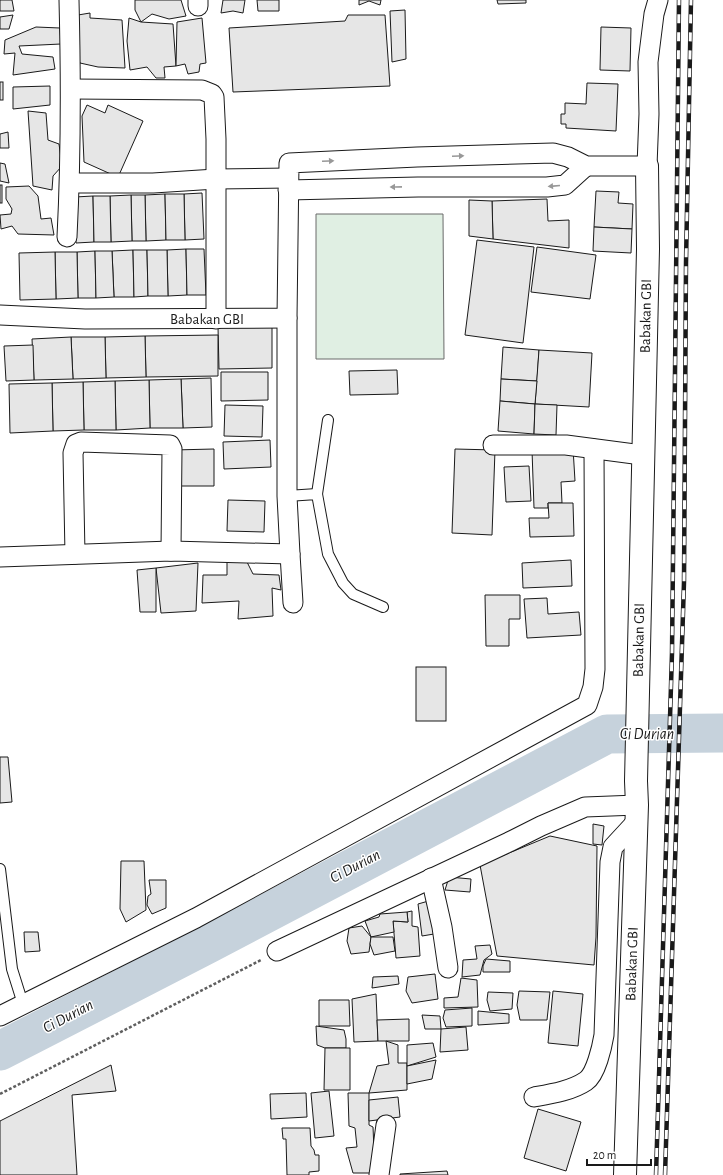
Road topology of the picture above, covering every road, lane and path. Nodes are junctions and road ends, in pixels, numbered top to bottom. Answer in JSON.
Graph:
{"nodes":[{"id":1,"x":68,"y":0,"type":"edge"},
{"id":2,"x":658,"y":0,"type":"edge"},
{"id":3,"x":70,"y":89,"type":"junction"},
{"id":4,"x":417,"y":157,"type":"junction"},
{"id":5,"x":586,"y":166,"type":"junction"},
{"id":6,"x":647,"y":166,"type":"junction"},
{"id":7,"x":289,"y":177,"type":"junction"},
{"id":8,"x":216,"y":179,"type":"junction"},
{"id":9,"x":70,"y":183,"type":"junction"},
{"id":10,"x":418,"y":187,"type":"junction"},
{"id":11,"x":67,"y":237,"type":"dead end"},
{"id":12,"x":0,"y":315,"type":"edge"},
{"id":13,"x":287,"y":318,"type":"junction"},
{"id":14,"x":216,"y":319,"type":"junction"},
{"id":15,"x":328,"y":420,"type":"dead end"},
{"id":16,"x":493,"y":445,"type":"dead end"},
{"id":17,"x":594,"y":449,"type":"junction"},
{"id":18,"x":642,"y":455,"type":"junction"},
{"id":19,"x":318,"y":494,"type":"junction"},
{"id":20,"x":287,"y":496,"type":"junction"},
{"id":21,"x":171,"y":551,"type":"junction"},
{"id":22,"x":75,"y":554,"type":"junction"},
{"id":23,"x":290,"y":554,"type":"junction"},
{"id":24,"x":0,"y":557,"type":"edge"},
{"id":25,"x":293,"y":603,"type":"dead end"},
{"id":26,"x":383,"y":607,"type":"dead end"},
{"id":27,"x":637,"y":813,"type":"junction"},
{"id":28,"x":0,"y":869,"type":"edge"},
{"id":29,"x":431,"y":878,"type":"junction"},
{"id":30,"x":277,"y":951,"type":"joint"},
{"id":31,"x":448,"y":968,"type":"dead end"},
{"id":32,"x":23,"y":1004,"type":"junction"},
{"id":33,"x":0,"y":1016,"type":"edge"},
{"id":34,"x":0,"y":1094,"type":"edge"},
{"id":35,"x":534,"y":1097,"type":"dead end"},
{"id":36,"x":386,"y":1125,"type":"dead end"},
{"id":37,"x":379,"y":1175,"type":"edge"},
{"id":38,"x":624,"y":1175,"type":"edge"}],
"edges":[{"from":1,"to":3,"type":"street"},
{"from":2,"to":6,"type":"street"},
{"from":3,"to":8,"type":"street"},
{"from":3,"to":9,"type":"street"},
{"from":4,"to":5,"type":"street","one_way":true},
{"from":7,"to":4,"type":"street","one_way":true},
{"from":4,"to":10,"type":"street"},
{"from":5,"to":6,"type":"street"},
{"from":5,"to":10,"type":"street","one_way":true},
{"from":6,"to":18,"type":"street","name":"Babakan GBI"},
{"from":7,"to":8,"type":"street"},
{"from":10,"to":7,"type":"street","one_way":true},
{"from":7,"to":13,"type":"street"},
{"from":8,"to":9,"type":"street"},
{"from":8,"to":14,"type":"street"},
{"from":9,"to":11,"type":"street"},
{"from":12,"to":14,"type":"street","name":"Babakan GBI"},
{"from":13,"to":14,"type":"street","name":"Babakan GBI"},
{"from":13,"to":20,"type":"street"},
{"from":15,"to":19,"type":"lane"},
{"from":16,"to":17,"type":"street"},
{"from":17,"to":18,"type":"street"},
{"from":17,"to":32,"type":"street"},
{"from":18,"to":27,"type":"street","name":"Babakan GBI"},
{"from":19,"to":20,"type":"lane"},
{"from":19,"to":26,"type":"lane"},
{"from":20,"to":23,"type":"street"},
{"from":21,"to":22,"type":"street"},
{"from":21,"to":22,"type":"street"},
{"from":21,"to":23,"type":"street"},
{"from":22,"to":24,"type":"street"},
{"from":23,"to":25,"type":"street"},
{"from":27,"to":29,"type":"street"},
{"from":27,"to":35,"type":"street"},
{"from":27,"to":38,"type":"street","name":"Babakan GBI"},
{"from":28,"to":32,"type":"lane"},
{"from":29,"to":30,"type":"street"},
{"from":29,"to":31,"type":"street"},
{"from":30,"to":34,"type":"path"},
{"from":32,"to":33,"type":"street"},
{"from":36,"to":37,"type":"street"}]}
